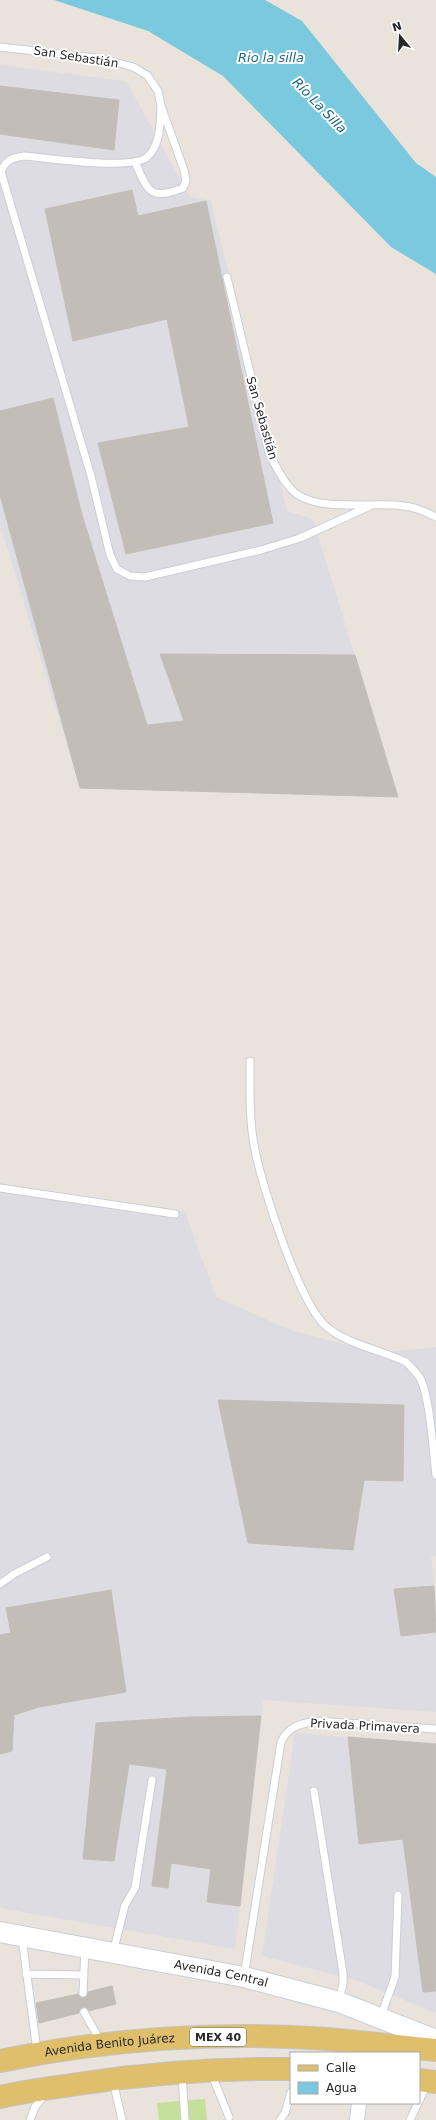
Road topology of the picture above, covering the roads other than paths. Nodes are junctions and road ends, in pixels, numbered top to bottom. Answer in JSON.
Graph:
{"nodes":[{"id":1,"x":0,"y":46,"type":"edge"},
{"id":2,"x":161,"y":106,"type":"junction"},
{"id":3,"x":135,"y":162,"type":"junction"},
{"id":4,"x":227,"y":277,"type":"dead end"},
{"id":5,"x":370,"y":506,"type":"junction"},
{"id":6,"x":436,"y":517,"type":"edge"},
{"id":7,"x":250,"y":1062,"type":"dead end"},
{"id":8,"x":0,"y":1188,"type":"edge"},
{"id":9,"x":175,"y":1214,"type":"dead end"},
{"id":10,"x":436,"y":1475,"type":"edge"},
{"id":11,"x":47,"y":1558,"type":"dead end"},
{"id":12,"x":0,"y":1584,"type":"edge"},
{"id":13,"x":436,"y":1730,"type":"edge"},
{"id":14,"x":152,"y":1780,"type":"dead end"},
{"id":15,"x":314,"y":1791,"type":"dead end"},
{"id":16,"x":398,"y":1894,"type":"dead end"},
{"id":17,"x":0,"y":1932,"type":"edge"},
{"id":18,"x":22,"y":1936,"type":"junction"},
{"id":19,"x":85,"y":1948,"type":"junction"},
{"id":20,"x":113,"y":1953,"type":"junction"},
{"id":21,"x":26,"y":1974,"type":"junction"},
{"id":22,"x":83,"y":1975,"type":"junction"},
{"id":23,"x":244,"y":1977,"type":"junction"},
{"id":24,"x":83,"y":1993,"type":"dead end"},
{"id":25,"x":339,"y":2002,"type":"junction"},
{"id":26,"x":84,"y":2012,"type":"dead end"},
{"id":27,"x":380,"y":2018,"type":"junction"},
{"id":28,"x":436,"y":2040,"type":"edge"},
{"id":29,"x":103,"y":2045,"type":"junction"},
{"id":30,"x":436,"y":2050,"type":"edge"},
{"id":31,"x":38,"y":2053,"type":"junction"},
{"id":32,"x":0,"y":2061,"type":"edge"},
{"id":33,"x":210,"y":2069,"type":"junction"},
{"id":34,"x":290,"y":2070,"type":"edge"},
{"id":35,"x":182,"y":2071,"type":"junction"},
{"id":36,"x":112,"y":2079,"type":"junction"},
{"id":37,"x":428,"y":2081,"type":"edge"},
{"id":38,"x":51,"y":2088,"type":"junction"},
{"id":39,"x":290,"y":2096,"type":"edge"},
{"id":40,"x":0,"y":2097,"type":"edge"},
{"id":41,"x":420,"y":2098,"type":"edge"},
{"id":42,"x":359,"y":2104,"type":"edge"},
{"id":43,"x":417,"y":2104,"type":"edge"},
{"id":44,"x":229,"y":2117,"type":"dead end"},
{"id":45,"x":30,"y":2120,"type":"edge"},
{"id":46,"x":122,"y":2120,"type":"edge"},
{"id":47,"x":185,"y":2120,"type":"edge"},
{"id":48,"x":280,"y":2120,"type":"edge"},
{"id":49,"x":357,"y":2120,"type":"edge"},
{"id":50,"x":410,"y":2120,"type":"edge"}],
"edges":[{"from":1,"to":2,"type":"lane","name":"San Sebastián"},
{"from":2,"to":3,"type":"lane"},
{"from":2,"to":3,"type":"lane","name":"San Sebastián"},
{"from":3,"to":5,"type":"lane"},
{"from":4,"to":5,"type":"lane","name":"San Sebastián"},
{"from":5,"to":6,"type":"lane","name":"San Sebastián"},
{"from":7,"to":10,"type":"lane"},
{"from":8,"to":9,"type":"lane"},
{"from":11,"to":12,"type":"lane"},
{"from":13,"to":23,"type":"lane","name":"Privada Primavera"},
{"from":14,"to":20,"type":"lane"},
{"from":15,"to":25,"type":"lane"},
{"from":16,"to":27,"type":"lane"},
{"from":17,"to":18,"type":"main road","name":"Avenida Central"},
{"from":18,"to":19,"type":"main road","name":"Avenida Central"},
{"from":18,"to":21,"type":"lane"},
{"from":19,"to":20,"type":"main road","name":"Avenida Central"},
{"from":19,"to":22,"type":"lane"},
{"from":20,"to":23,"type":"main road","name":"Avenida Central"},
{"from":21,"to":22,"type":"lane"},
{"from":21,"to":31,"type":"lane"},
{"from":22,"to":24,"type":"lane"},
{"from":23,"to":25,"type":"main road","name":"Avenida Central"},
{"from":25,"to":27,"type":"main road","name":"Avenida Central"},
{"from":26,"to":29,"type":"lane"},
{"from":27,"to":28,"type":"main road","name":"Avenida Central"},
{"from":29,"to":30,"type":"main road","name":"Avenida Benito Juárez","number":"MEX 40"},
{"from":29,"to":31,"type":"main road","name":"Avenida Benito Juárez","number":"MEX 40"},
{"from":31,"to":32,"type":"main road","name":"Avenida Benito Juárez","number":"MEX 40"},
{"from":33,"to":34,"type":"main road"},
{"from":33,"to":35,"type":"main road"},
{"from":33,"to":44,"type":"lane"},
{"from":35,"to":36,"type":"main road"},
{"from":35,"to":47,"type":"lane"},
{"from":36,"to":38,"type":"main road"},
{"from":36,"to":46,"type":"lane"},
{"from":37,"to":41,"type":"lane"},
{"from":38,"to":40,"type":"main road"},
{"from":38,"to":45,"type":"lane"},
{"from":39,"to":48,"type":"lane"},
{"from":42,"to":49,"type":"street"},
{"from":43,"to":50,"type":"lane"}]}
